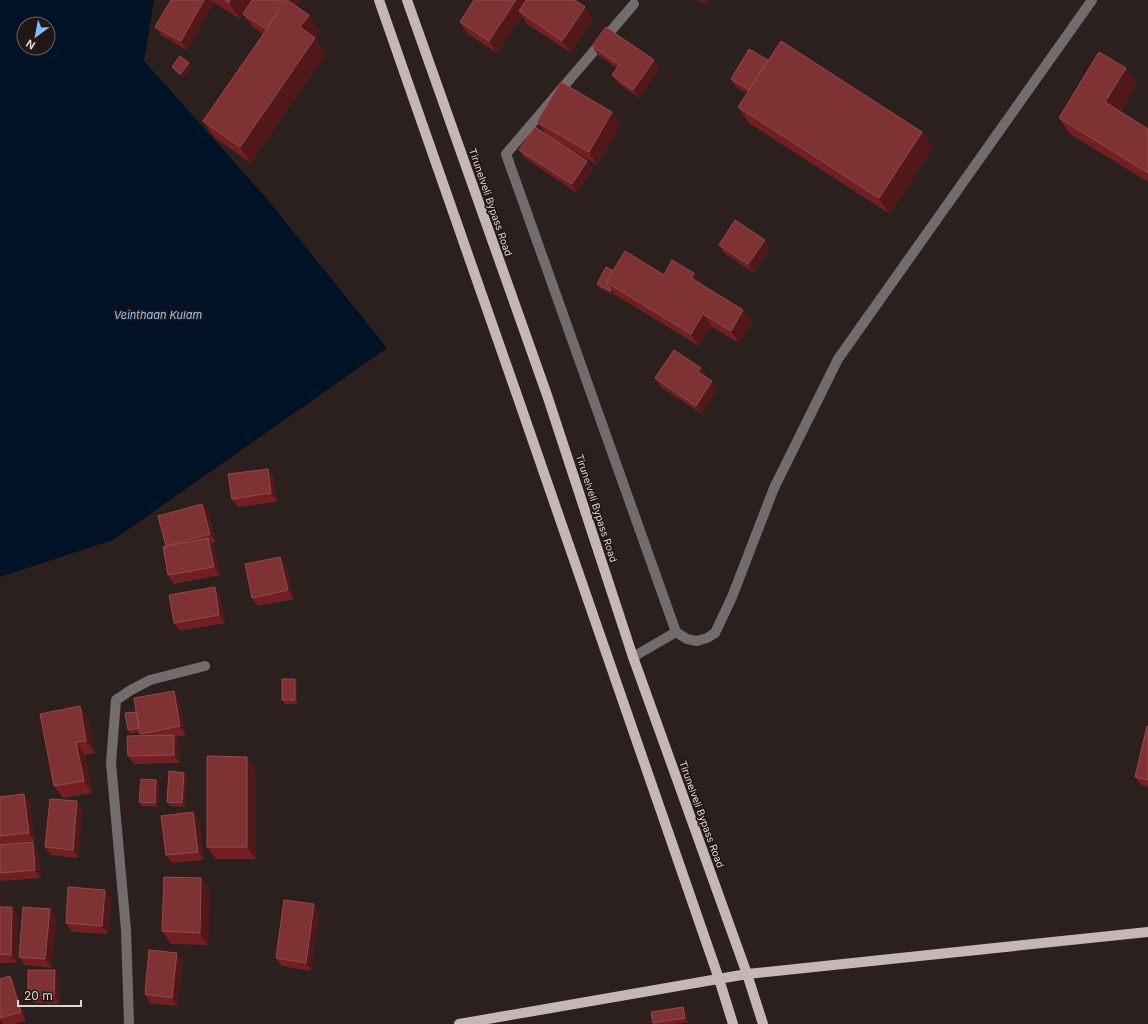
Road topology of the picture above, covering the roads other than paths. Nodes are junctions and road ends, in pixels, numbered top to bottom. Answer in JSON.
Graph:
{"nodes":[{"id":1,"x":379,"y":0,"type":"edge"},
{"id":2,"x":407,"y":0,"type":"edge"},
{"id":3,"x":1092,"y":0,"type":"edge"},
{"id":4,"x":634,"y":4,"type":"dead end"},
{"id":5,"x":676,"y":632,"type":"junction"},
{"id":6,"x":633,"y":657,"type":"junction"},
{"id":7,"x":205,"y":666,"type":"dead end"},
{"id":8,"x":1148,"y":932,"type":"edge"},
{"id":9,"x":747,"y":974,"type":"junction"},
{"id":10,"x":719,"y":979,"type":"junction"},
{"id":11,"x":129,"y":1024,"type":"edge"},
{"id":12,"x":459,"y":1024,"type":"edge"},
{"id":13,"x":734,"y":1024,"type":"edge"},
{"id":14,"x":763,"y":1024,"type":"edge"}],
"edges":[{"from":1,"to":10,"type":"main road"},
{"from":2,"to":6,"type":"main road","name":"Tirunelveli Bypass Road"},
{"from":3,"to":5,"type":"street"},
{"from":4,"to":5,"type":"street"},
{"from":5,"to":6,"type":"street"},
{"from":6,"to":9,"type":"main road","name":"Tirunelveli Bypass Road"},
{"from":7,"to":11,"type":"street"},
{"from":8,"to":9,"type":"main road"},
{"from":9,"to":10,"type":"main road"},
{"from":9,"to":14,"type":"main road","name":"Tirunelveli Bypass Road"},
{"from":10,"to":12,"type":"main road"},
{"from":10,"to":13,"type":"main road"}]}
